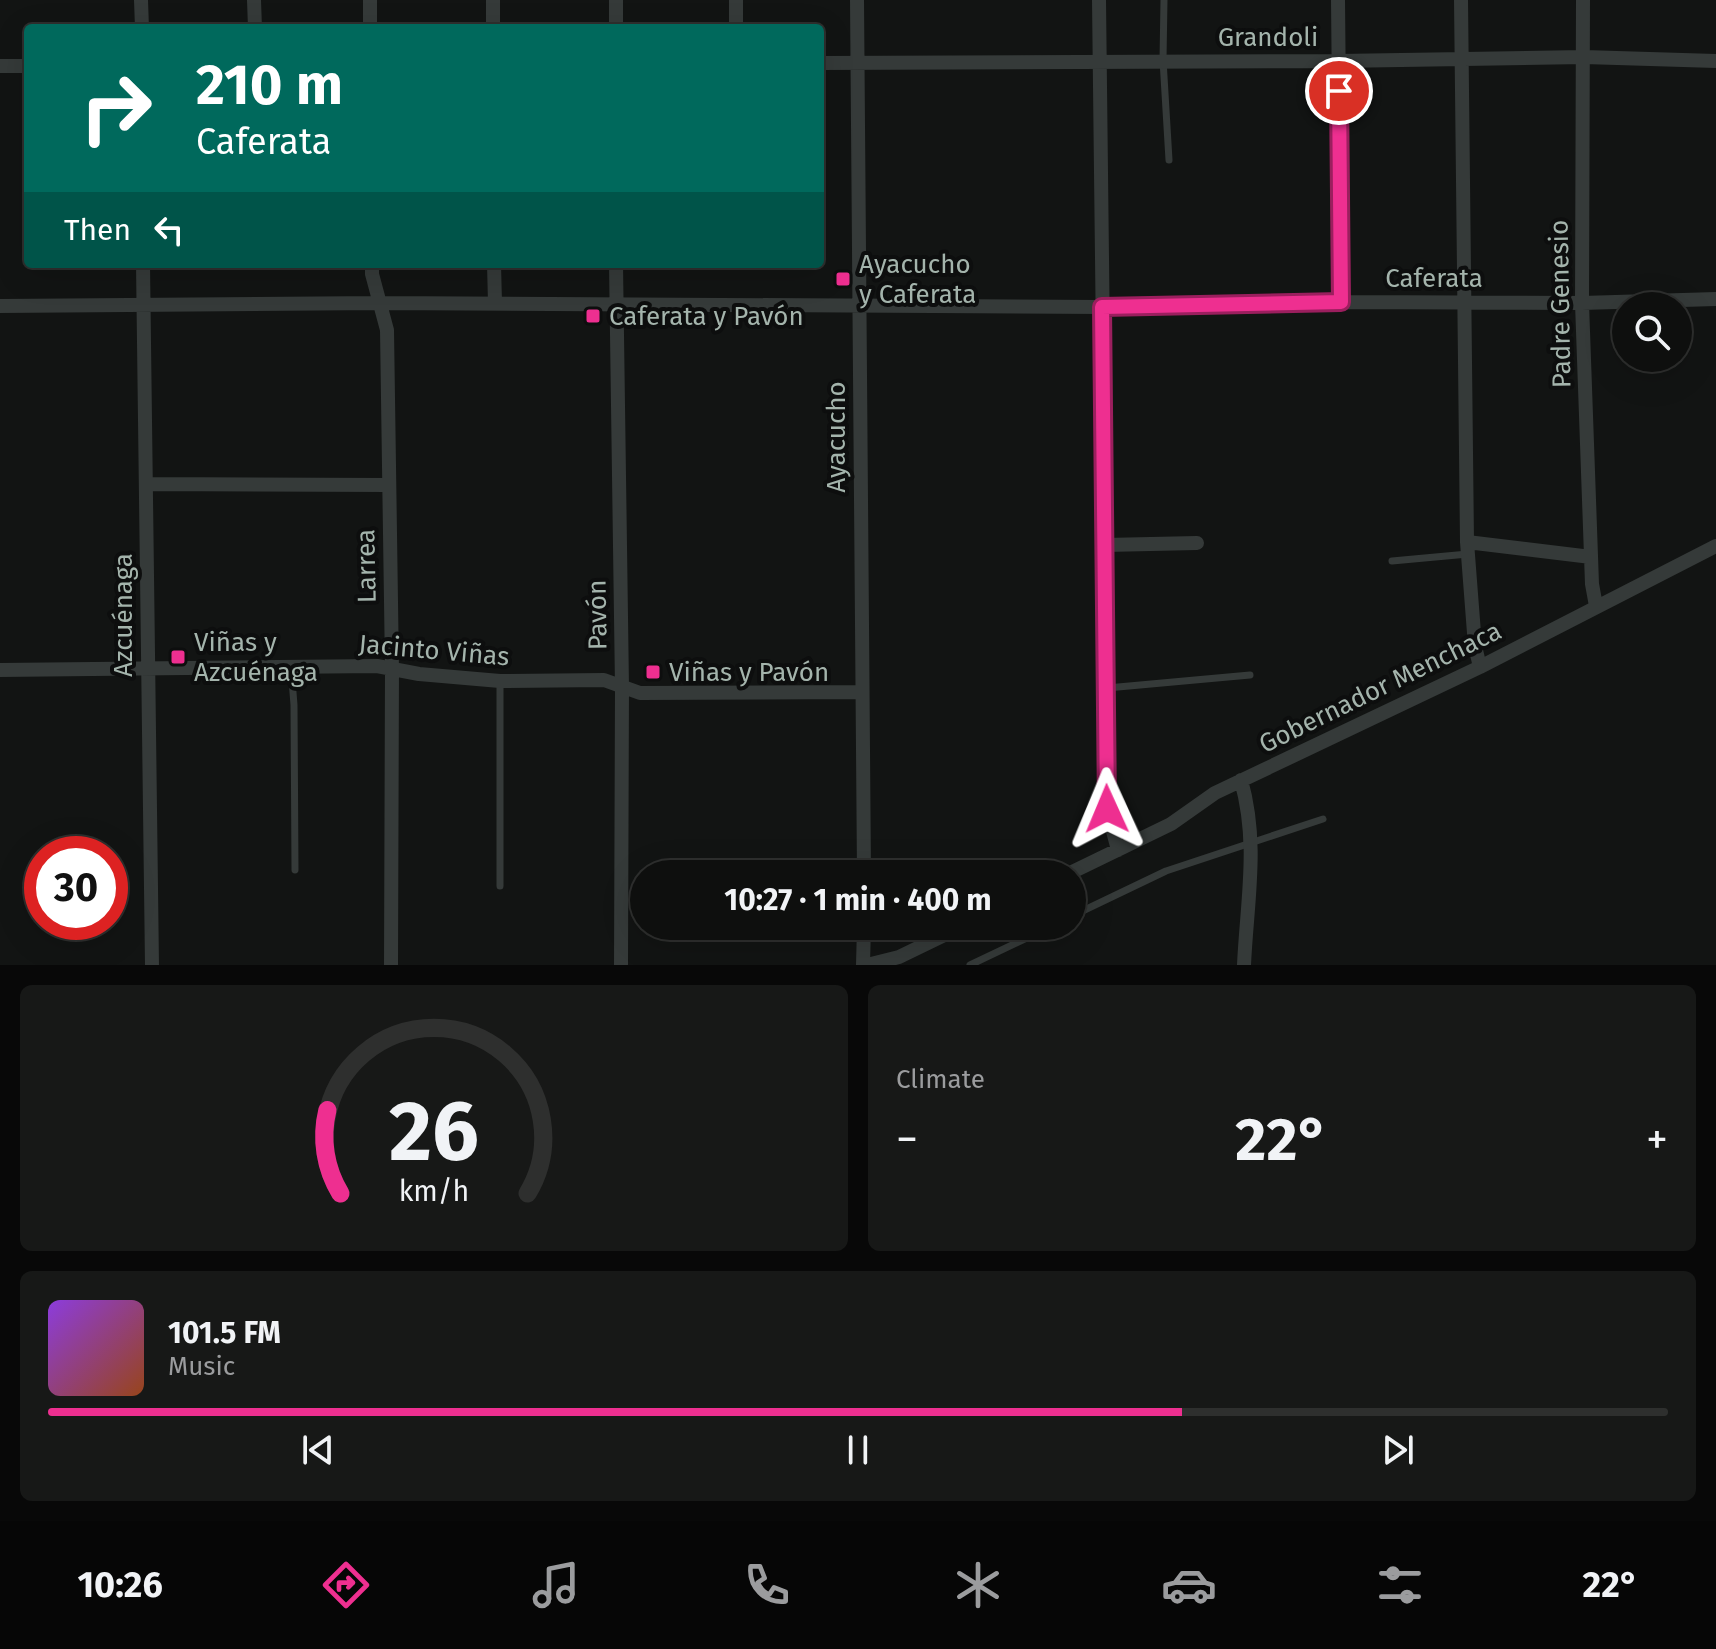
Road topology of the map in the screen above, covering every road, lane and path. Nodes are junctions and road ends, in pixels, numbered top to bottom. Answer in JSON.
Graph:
{"nodes":[{"id":1,"x":141,"y":0,"type":"edge"},
{"id":2,"x":254,"y":0,"type":"edge"},
{"id":3,"x":370,"y":0,"type":"edge"},
{"id":4,"x":493,"y":0,"type":"edge"},
{"id":5,"x":616,"y":0,"type":"edge"},
{"id":6,"x":736,"y":0,"type":"edge"},
{"id":7,"x":857,"y":0,"type":"edge"},
{"id":8,"x":1099,"y":0,"type":"edge"},
{"id":9,"x":1164,"y":0,"type":"edge"},
{"id":10,"x":1338,"y":0,"type":"edge"},
{"id":11,"x":1461,"y":0,"type":"edge"},
{"id":12,"x":1583,"y":0,"type":"edge"},
{"id":13,"x":142,"y":24,"type":"edge"},
{"id":14,"x":255,"y":24,"type":"edge"},
{"id":15,"x":370,"y":24,"type":"edge"},
{"id":16,"x":493,"y":24,"type":"edge"},
{"id":17,"x":616,"y":24,"type":"edge"},
{"id":18,"x":736,"y":24,"type":"edge"},
{"id":19,"x":1584,"y":57,"type":"junction"},
{"id":20,"x":1099,"y":60,"type":"junction"},
{"id":21,"x":1163,"y":60,"type":"junction"},
{"id":22,"x":1462,"y":60,"type":"junction"},
{"id":23,"x":1339,"y":61,"type":"junction"},
{"id":24,"x":1716,"y":61,"type":"edge"},
{"id":25,"x":824,"y":63,"type":"edge"},
{"id":26,"x":858,"y":63,"type":"junction"},
{"id":27,"x":0,"y":66,"type":"edge"},
{"id":28,"x":24,"y":66,"type":"edge"},
{"id":29,"x":1169,"y":160,"type":"dead end"},
{"id":30,"x":143,"y":268,"type":"edge"},
{"id":31,"x":372,"y":268,"type":"edge"},
{"id":32,"x":494,"y":268,"type":"edge"},
{"id":33,"x":616,"y":268,"type":"edge"},
{"id":34,"x":1716,"y":299,"type":"edge"},
{"id":35,"x":1341,"y":302,"type":"junction"},
{"id":36,"x":380,"y":303,"type":"junction"},
{"id":37,"x":495,"y":303,"type":"junction"},
{"id":38,"x":1464,"y":303,"type":"junction"},
{"id":39,"x":1582,"y":303,"type":"junction"},
{"id":40,"x":616,"y":305,"type":"junction"},
{"id":41,"x":0,"y":306,"type":"edge"},
{"id":42,"x":144,"y":306,"type":"junction"},
{"id":43,"x":859,"y":306,"type":"junction"},
{"id":44,"x":1102,"y":307,"type":"junction"},
{"id":45,"x":146,"y":484,"type":"junction"},
{"id":46,"x":388,"y":485,"type":"junction"},
{"id":47,"x":1197,"y":543,"type":"dead end"},
{"id":48,"x":1105,"y":545,"type":"junction"},
{"id":49,"x":1716,"y":546,"type":"edge"},
{"id":50,"x":1467,"y":548,"type":"junction"},
{"id":51,"x":1591,"y":557,"type":"junction"},
{"id":52,"x":1392,"y":561,"type":"dead end"},
{"id":53,"x":1596,"y":606,"type":"junction"},
{"id":54,"x":291,"y":667,"type":"junction"},
{"id":55,"x":1480,"y":667,"type":"junction"},
{"id":56,"x":147,"y":668,"type":"junction"},
{"id":57,"x":392,"y":669,"type":"junction"},
{"id":58,"x":0,"y":670,"type":"edge"},
{"id":59,"x":1250,"y":675,"type":"dead end"},
{"id":60,"x":500,"y":681,"type":"junction"},
{"id":61,"x":622,"y":687,"type":"junction"},
{"id":62,"x":1107,"y":688,"type":"junction"},
{"id":63,"x":861,"y":692,"type":"junction"},
{"id":64,"x":1241,"y":780,"type":"junction"},
{"id":65,"x":1323,"y":819,"type":"dead end"},
{"id":66,"x":1252,"y":840,"type":"junction"},
{"id":67,"x":1118,"y":850,"type":"junction"},
{"id":68,"x":864,"y":860,"type":"edge"},
{"id":69,"x":1086,"y":865,"type":"edge"},
{"id":70,"x":295,"y":870,"type":"dead end"},
{"id":71,"x":500,"y":886,"type":"dead end"},
{"id":72,"x":1086,"y":909,"type":"edge"},
{"id":73,"x":864,"y":940,"type":"edge"},
{"id":74,"x":934,"y":940,"type":"edge"},
{"id":75,"x":1023,"y":940,"type":"edge"},
{"id":76,"x":152,"y":965,"type":"edge"},
{"id":77,"x":391,"y":965,"type":"edge"},
{"id":78,"x":621,"y":965,"type":"edge"},
{"id":79,"x":865,"y":965,"type":"edge"},
{"id":80,"x":970,"y":965,"type":"edge"},
{"id":81,"x":1244,"y":965,"type":"edge"}],
"edges":[{"from":1,"to":13,"type":"street"},
{"from":2,"to":14,"type":"street"},
{"from":3,"to":15,"type":"street"},
{"from":4,"to":16,"type":"street"},
{"from":5,"to":17,"type":"street"},
{"from":6,"to":18,"type":"street"},
{"from":7,"to":26,"type":"street","name":"Ayacucho"},
{"from":8,"to":20,"type":"street"},
{"from":9,"to":21,"type":"lane"},
{"from":10,"to":23,"type":"street"},
{"from":11,"to":22,"type":"street"},
{"from":12,"to":19,"type":"street","name":"Padre Genesio"},
{"from":19,"to":22,"type":"street","name":"Grandoli"},
{"from":19,"to":24,"type":"street","name":"Grandoli"},
{"from":19,"to":39,"type":"street","name":"Padre Genesio"},
{"from":20,"to":21,"type":"street","name":"Grandoli"},
{"from":20,"to":26,"type":"street","name":"Grandoli"},
{"from":20,"to":44,"type":"street"},
{"from":21,"to":23,"type":"street","name":"Grandoli"},
{"from":21,"to":29,"type":"lane"},
{"from":22,"to":23,"type":"street","name":"Grandoli"},
{"from":22,"to":38,"type":"street"},
{"from":23,"to":35,"type":"street"},
{"from":25,"to":26,"type":"street","name":"Grandoli"},
{"from":26,"to":43,"type":"street","name":"Ayacucho"},
{"from":27,"to":28,"type":"street"},
{"from":30,"to":42,"type":"street","name":"Azcuénaga"},
{"from":31,"to":36,"type":"street","name":"Larrea"},
{"from":32,"to":37,"type":"street"},
{"from":33,"to":40,"type":"street","name":"Pavón"},
{"from":34,"to":39,"type":"street","name":"Caferata"},
{"from":35,"to":38,"type":"street","name":"Caferata"},
{"from":35,"to":44,"type":"street","name":"Caferata"},
{"from":36,"to":37,"type":"street","name":"Caferata"},
{"from":36,"to":42,"type":"street","name":"Caferata"},
{"from":36,"to":46,"type":"street","name":"Larrea"},
{"from":37,"to":40,"type":"street","name":"Caferata"},
{"from":38,"to":39,"type":"street","name":"Caferata"},
{"from":38,"to":50,"type":"street"},
{"from":39,"to":51,"type":"street","name":"Padre Genesio"},
{"from":40,"to":43,"type":"street","name":"Caferata"},
{"from":40,"to":61,"type":"street","name":"Pavón"},
{"from":41,"to":42,"type":"street","name":"Caferata"},
{"from":42,"to":45,"type":"street","name":"Azcuénaga"},
{"from":43,"to":44,"type":"street","name":"Caferata"},
{"from":43,"to":63,"type":"street","name":"Ayacucho"},
{"from":44,"to":48,"type":"street"},
{"from":45,"to":46,"type":"street"},
{"from":45,"to":56,"type":"street","name":"Azcuénaga"},
{"from":46,"to":57,"type":"street","name":"Larrea"},
{"from":47,"to":48,"type":"street"},
{"from":48,"to":62,"type":"street"},
{"from":49,"to":53,"type":"street","name":"Gobernador Menchaca"},
{"from":50,"to":51,"type":"street"},
{"from":50,"to":52,"type":"lane"},
{"from":50,"to":55,"type":"street"},
{"from":51,"to":53,"type":"street","name":"Padre Genesio"},
{"from":53,"to":55,"type":"street","name":"Gobernador Menchaca"},
{"from":54,"to":56,"type":"street","name":"Jacinto Viñas"},
{"from":54,"to":57,"type":"street","name":"Jacinto Viñas"},
{"from":54,"to":70,"type":"lane"},
{"from":55,"to":64,"type":"street","name":"Gobernador Menchaca"},
{"from":56,"to":58,"type":"street","name":"Jacinto Viñas"},
{"from":56,"to":76,"type":"street","name":"Azcuénaga"},
{"from":57,"to":60,"type":"street","name":"Jacinto Viñas"},
{"from":57,"to":77,"type":"street","name":"Larrea"},
{"from":59,"to":62,"type":"lane"},
{"from":60,"to":61,"type":"street","name":"Jacinto Viñas"},
{"from":60,"to":71,"type":"lane"},
{"from":61,"to":63,"type":"street","name":"Jacinto Viñas"},
{"from":61,"to":78,"type":"street","name":"Pavón"},
{"from":62,"to":67,"type":"street"},
{"from":63,"to":68,"type":"street","name":"Ayacucho"},
{"from":64,"to":66,"type":"street"},
{"from":64,"to":67,"type":"street","name":"Gobernador Menchaca"},
{"from":65,"to":66,"type":"lane"},
{"from":66,"to":72,"type":"lane"},
{"from":66,"to":81,"type":"street"},
{"from":67,"to":69,"type":"street","name":"Gobernador Menchaca"},
{"from":73,"to":79,"type":"street"},
{"from":74,"to":79,"type":"street"},
{"from":75,"to":80,"type":"lane"}]}
